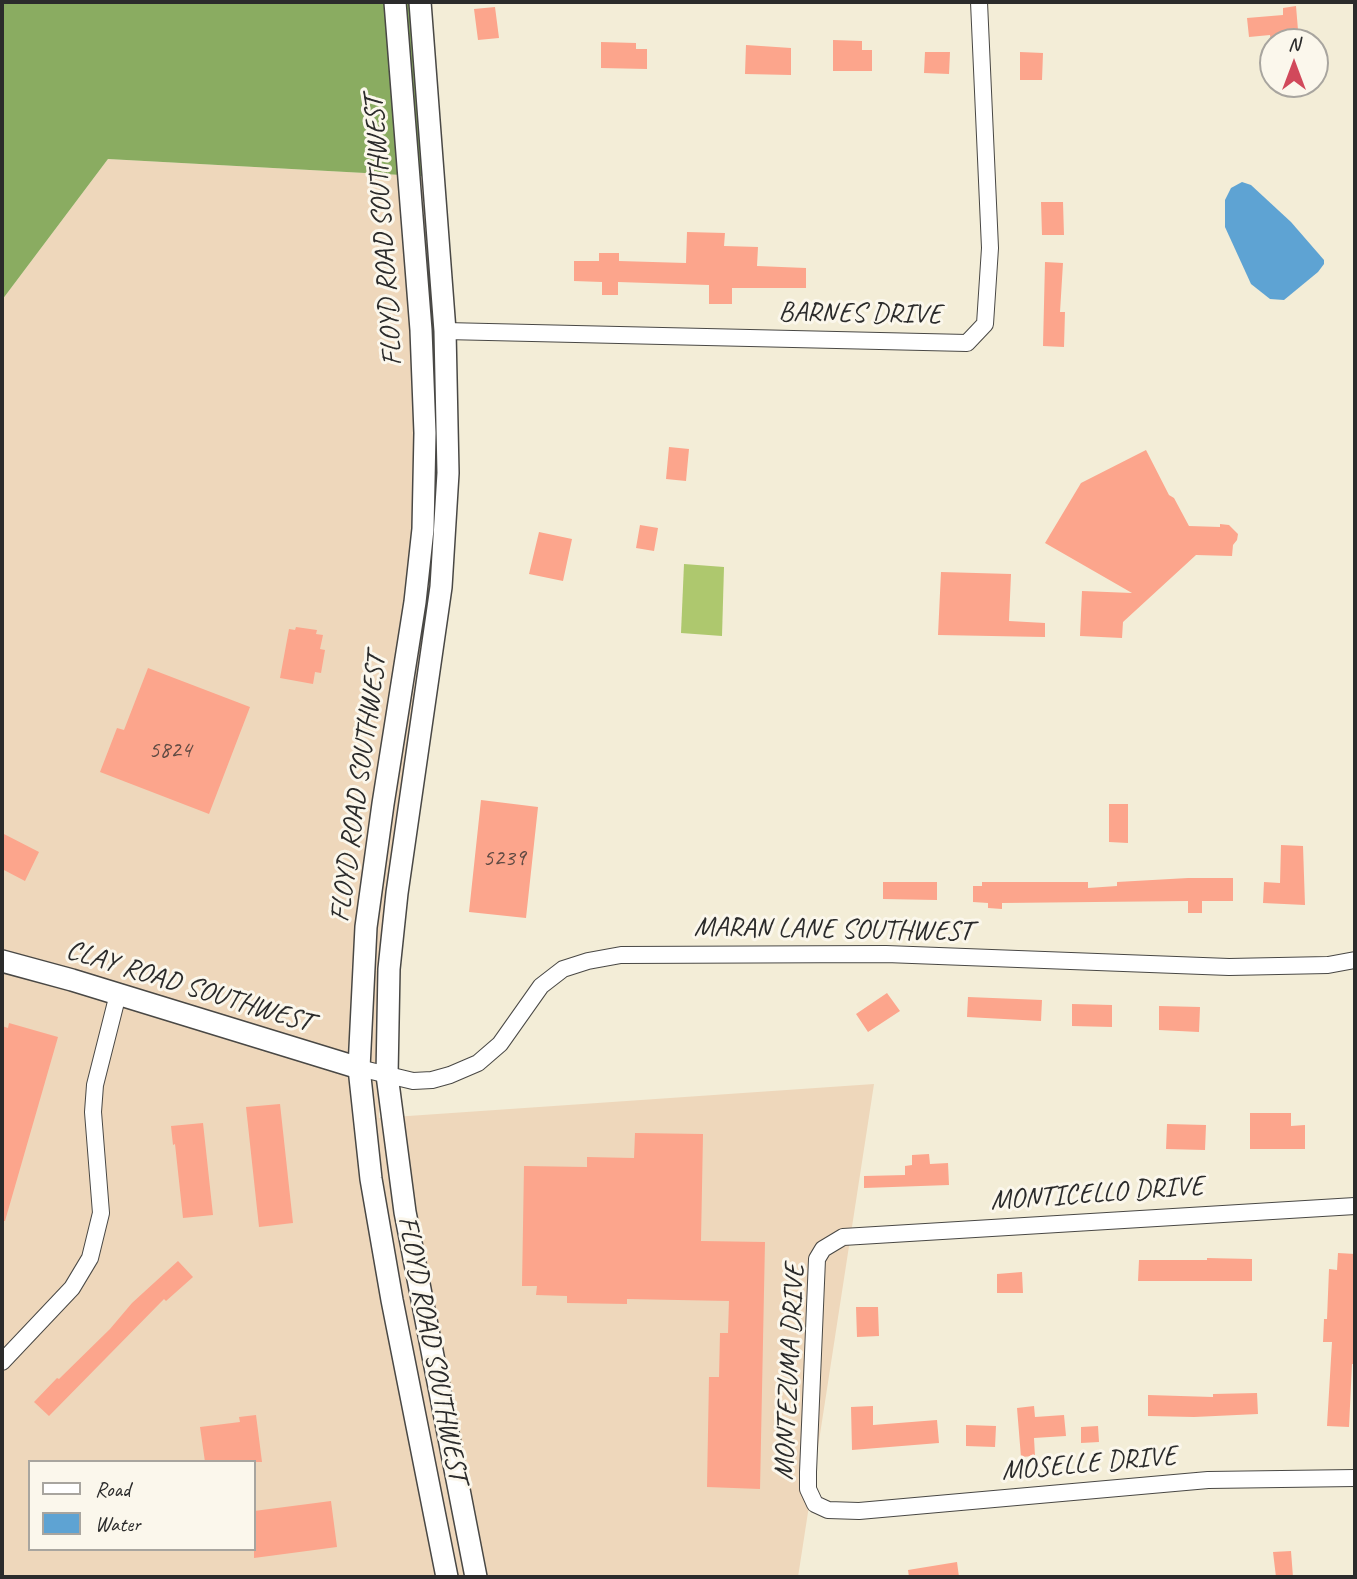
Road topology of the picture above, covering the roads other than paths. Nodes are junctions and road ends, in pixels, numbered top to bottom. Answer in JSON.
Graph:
{"nodes":[{"id":1,"x":395,"y":2,"type":"edge"},
{"id":2,"x":420,"y":2,"type":"edge"},
{"id":3,"x":979,"y":2,"type":"edge"},
{"id":4,"x":445,"y":331,"type":"junction"},
{"id":5,"x":1355,"y":960,"type":"edge"},
{"id":6,"x":2,"y":961,"type":"edge"},
{"id":7,"x":118,"y":994,"type":"junction"},
{"id":8,"x":359,"y":1068,"type":"junction"},
{"id":9,"x":387,"y":1075,"type":"junction"},
{"id":10,"x":1355,"y":1206,"type":"edge"},
{"id":11,"x":843,"y":1237,"type":"joint"},
{"id":12,"x":2,"y":1362,"type":"edge"},
{"id":13,"x":1355,"y":1478,"type":"edge"},
{"id":14,"x":828,"y":1510,"type":"joint"},
{"id":15,"x":447,"y":1577,"type":"edge"},
{"id":16,"x":476,"y":1577,"type":"edge"}],
"edges":[{"from":1,"to":8,"type":"main road","name":"FLOYD ROAD SOUTHWEST"},
{"from":2,"to":4,"type":"main road","name":"FLOYD ROAD SOUTHWEST"},
{"from":3,"to":4,"type":"street","name":"BARNES DRIVE"},
{"from":4,"to":9,"type":"main road","name":"FLOYD ROAD SOUTHWEST"},
{"from":5,"to":9,"type":"street","name":"MARAN LANE SOUTHWEST"},
{"from":6,"to":7,"type":"main road","name":"CLAY ROAD SOUTHWEST"},
{"from":7,"to":8,"type":"main road","name":"CLAY ROAD SOUTHWEST"},
{"from":7,"to":12,"type":"street"},
{"from":8,"to":9,"type":"street","name":"MARAN LANE SOUTHWEST"},
{"from":8,"to":15,"type":"main road","name":"FLOYD ROAD SOUTHWEST"},
{"from":9,"to":16,"type":"main road","name":"FLOYD ROAD SOUTHWEST"},
{"from":10,"to":11,"type":"street","name":"MONTICELLO DRIVE"},
{"from":11,"to":14,"type":"street","name":"MONTEZUMA DRIVE"},
{"from":13,"to":14,"type":"street","name":"MOSELLE DRIVE"}]}
